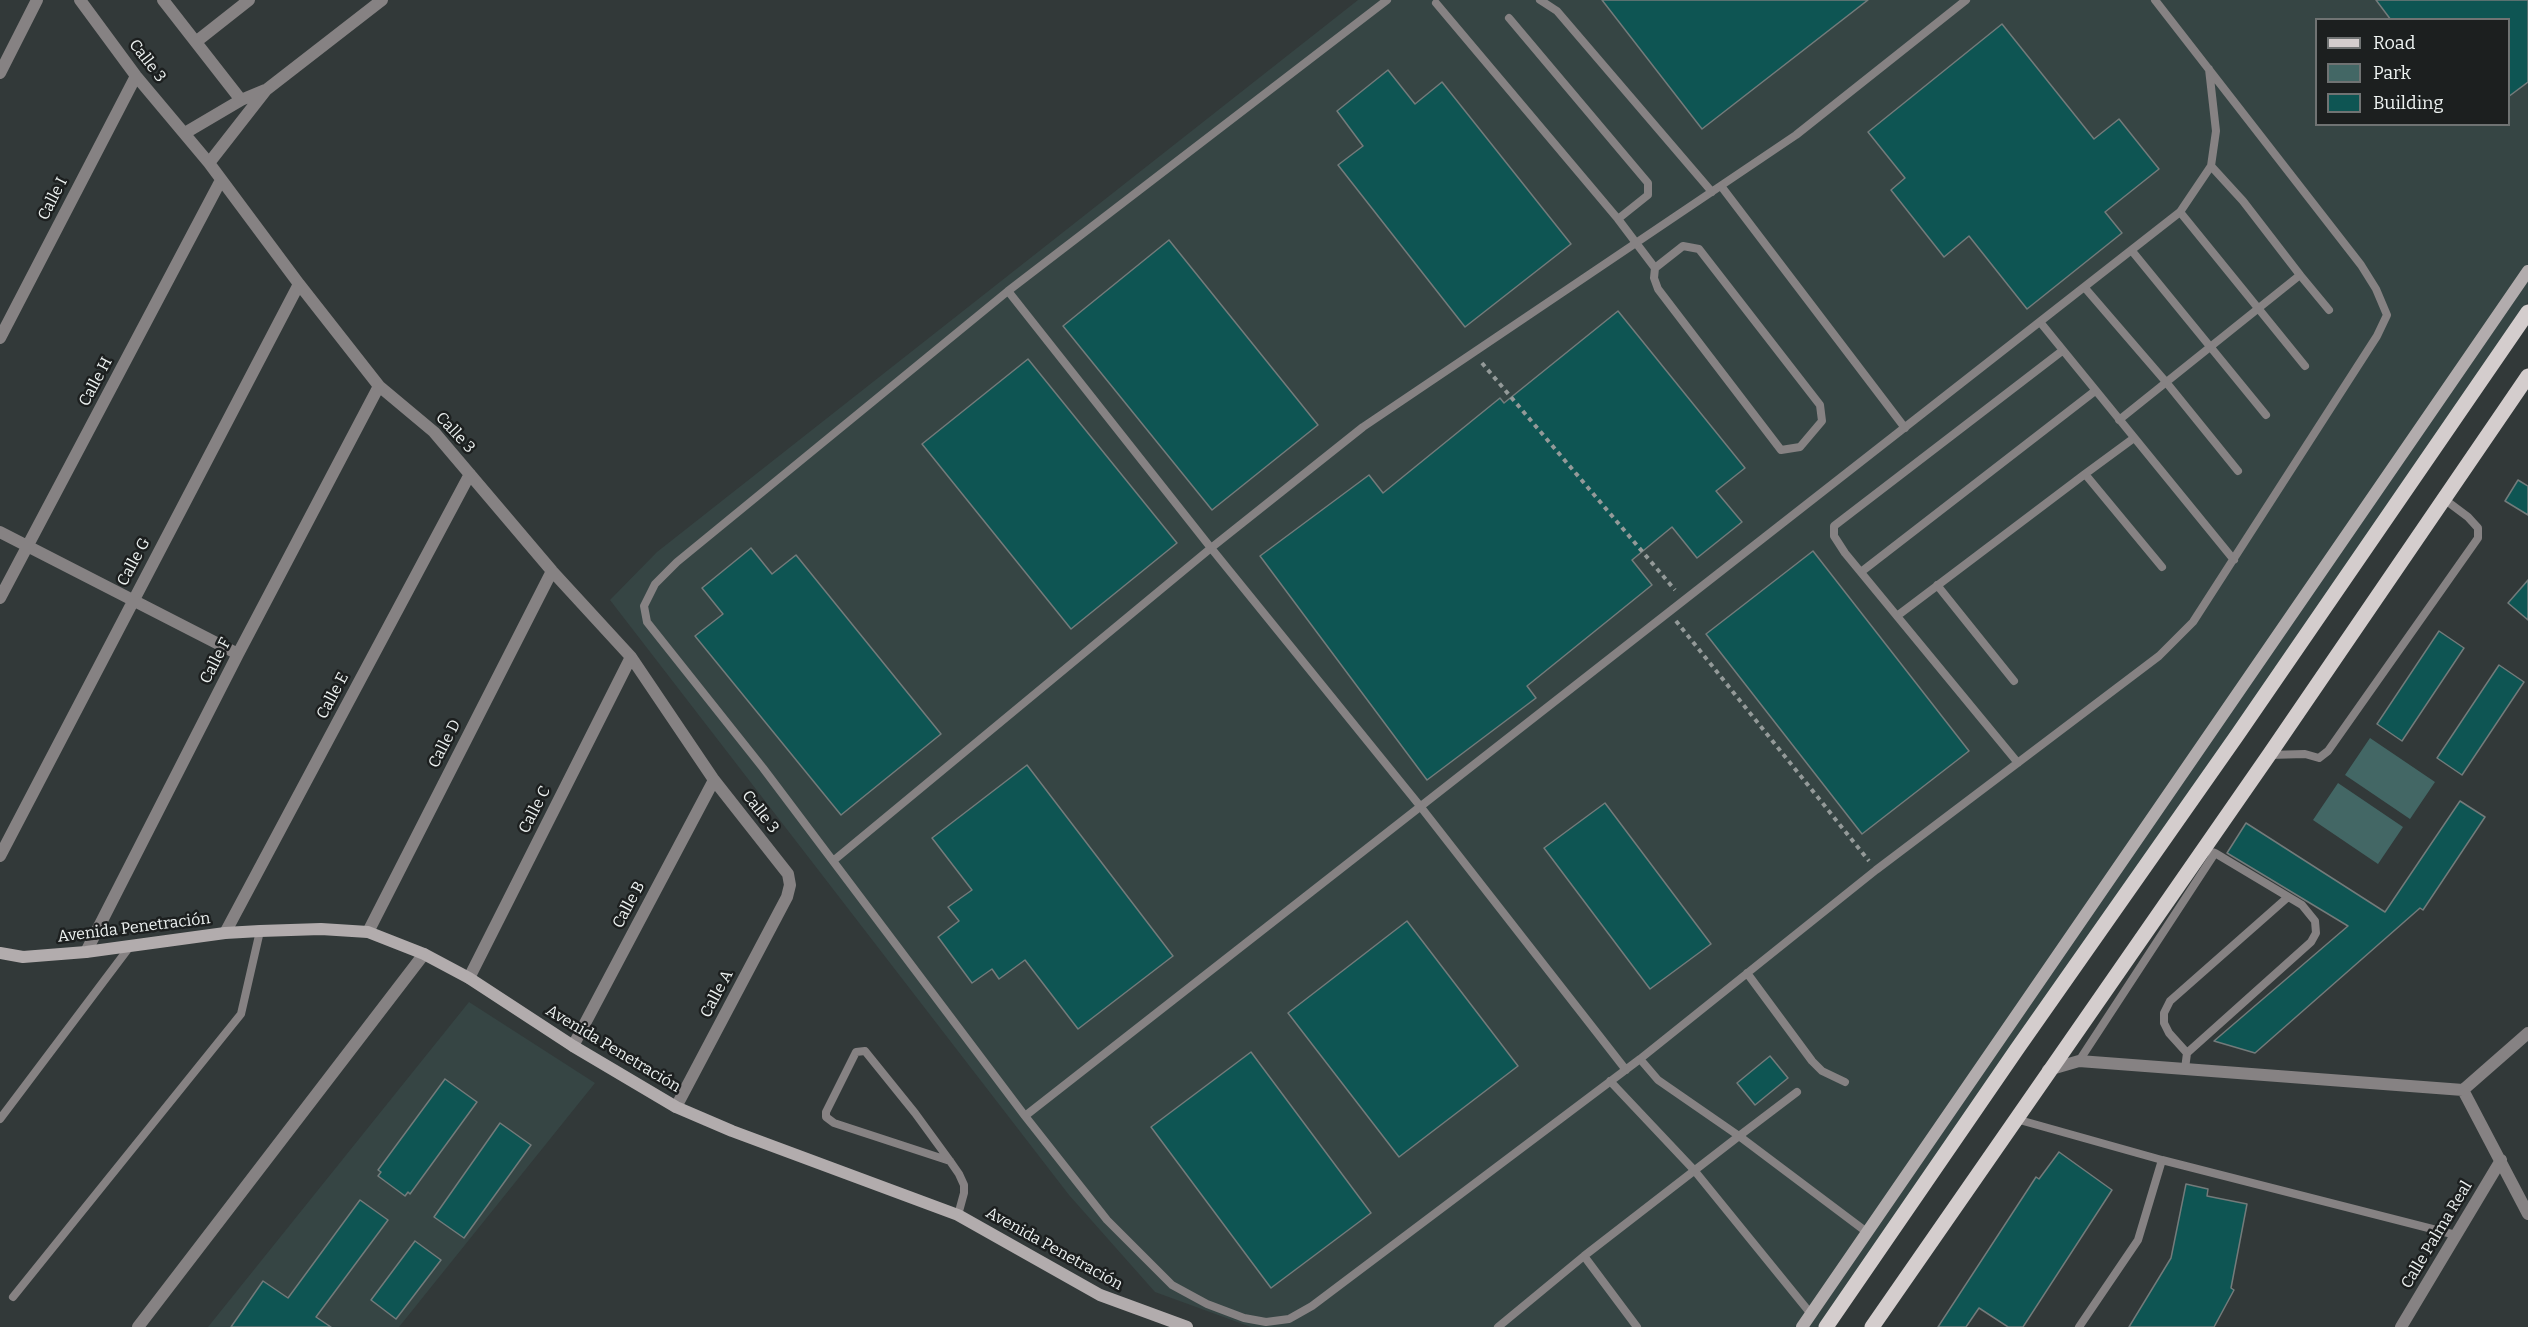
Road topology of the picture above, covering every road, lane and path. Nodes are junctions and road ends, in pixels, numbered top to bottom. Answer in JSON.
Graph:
{"nodes":[{"id":1,"x":37,"y":0,"type":"edge"},
{"id":2,"x":80,"y":0,"type":"edge"},
{"id":3,"x":163,"y":0,"type":"edge"},
{"id":4,"x":249,"y":0,"type":"edge"},
{"id":5,"x":382,"y":0,"type":"edge"},
{"id":6,"x":1387,"y":0,"type":"edge"},
{"id":7,"x":1540,"y":0,"type":"edge"},
{"id":8,"x":1549,"y":0,"type":"edge"},
{"id":9,"x":1966,"y":0,"type":"edge"},
{"id":10,"x":2155,"y":0,"type":"edge"},
{"id":11,"x":1436,"y":3,"type":"dead end"},
{"id":12,"x":1557,"y":11,"type":"junction"},
{"id":13,"x":1509,"y":18,"type":"dead end"},
{"id":14,"x":197,"y":41,"type":"junction"},
{"id":15,"x":2209,"y":69,"type":"junction"},
{"id":16,"x":0,"y":73,"type":"edge"},
{"id":17,"x":136,"y":76,"type":"junction"},
{"id":18,"x":266,"y":90,"type":"junction"},
{"id":19,"x":241,"y":100,"type":"junction"},
{"id":20,"x":185,"y":133,"type":"junction"},
{"id":21,"x":209,"y":163,"type":"junction"},
{"id":22,"x":2211,"y":166,"type":"junction"},
{"id":23,"x":221,"y":180,"type":"junction"},
{"id":24,"x":1721,"y":186,"type":"junction"},
{"id":25,"x":1712,"y":192,"type":"junction"},
{"id":26,"x":2180,"y":212,"type":"junction"},
{"id":27,"x":1618,"y":219,"type":"junction"},
{"id":28,"x":1636,"y":244,"type":"junction"},
{"id":29,"x":2132,"y":251,"type":"junction"},
{"id":30,"x":1655,"y":268,"type":"junction"},
{"id":31,"x":2528,"y":271,"type":"edge"},
{"id":32,"x":2300,"y":275,"type":"junction"},
{"id":33,"x":299,"y":284,"type":"junction"},
{"id":34,"x":2085,"y":288,"type":"junction"},
{"id":35,"x":1008,"y":291,"type":"junction"},
{"id":36,"x":2259,"y":308,"type":"junction"},
{"id":37,"x":2329,"y":310,"type":"dead end"},
{"id":38,"x":2528,"y":312,"type":"edge"},
{"id":39,"x":2040,"y":322,"type":"junction"},
{"id":40,"x":0,"y":338,"type":"edge"},
{"id":41,"x":2211,"y":347,"type":"junction"},
{"id":42,"x":2062,"y":351,"type":"junction"},
{"id":43,"x":1473,"y":353,"type":"junction"},
{"id":44,"x":2305,"y":366,"type":"dead end"},
{"id":45,"x":2528,"y":376,"type":"edge"},
{"id":46,"x":2166,"y":382,"type":"junction"},
{"id":47,"x":379,"y":386,"type":"junction"},
{"id":48,"x":2095,"y":392,"type":"junction"},
{"id":49,"x":2266,"y":415,"type":"dead end"},
{"id":50,"x":2119,"y":420,"type":"junction"},
{"id":51,"x":1905,"y":428,"type":"junction"},
{"id":52,"x":2134,"y":438,"type":"junction"},
{"id":53,"x":2238,"y":471,"type":"dead end"},
{"id":54,"x":470,"y":474,"type":"junction"},
{"id":55,"x":2085,"y":474,"type":"junction"},
{"id":56,"x":2444,"y":499,"type":"junction"},
{"id":57,"x":0,"y":532,"type":"edge"},
{"id":58,"x":28,"y":546,"type":"junction"},
{"id":59,"x":1211,"y":548,"type":"junction"},
{"id":60,"x":2234,"y":560,"type":"junction"},
{"id":61,"x":2162,"y":567,"type":"dead end"},
{"id":62,"x":552,"y":571,"type":"junction"},
{"id":63,"x":1861,"y":572,"type":"junction"},
{"id":64,"x":1937,"y":585,"type":"junction"},
{"id":65,"x":0,"y":598,"type":"edge"},
{"id":66,"x":132,"y":600,"type":"junction"},
{"id":67,"x":1683,"y":600,"type":"junction"},
{"id":68,"x":1668,"y":611,"type":"junction"},
{"id":69,"x":1897,"y":616,"type":"junction"},
{"id":70,"x":238,"y":654,"type":"junction"},
{"id":71,"x":631,"y":657,"type":"junction"},
{"id":72,"x":2014,"y":681,"type":"dead end"},
{"id":73,"x":2269,"y":755,"type":"junction"},
{"id":74,"x":2018,"y":763,"type":"junction"},
{"id":75,"x":714,"y":780,"type":"junction"},
{"id":76,"x":1420,"y":806,"type":"junction"},
{"id":77,"x":2208,"y":851,"type":"junction"},
{"id":78,"x":0,"y":855,"type":"edge"},
{"id":79,"x":833,"y":861,"type":"junction"},
{"id":80,"x":1876,"y":870,"type":"junction"},
{"id":81,"x":787,"y":897,"type":"joint"},
{"id":82,"x":2288,"y":897,"type":"junction"},
{"id":83,"x":260,"y":931,"type":"junction"},
{"id":84,"x":368,"y":932,"type":"junction"},
{"id":85,"x":225,"y":933,"type":"junction"},
{"id":86,"x":131,"y":945,"type":"junction"},
{"id":87,"x":86,"y":952,"type":"junction"},
{"id":88,"x":0,"y":954,"type":"edge"},
{"id":89,"x":424,"y":954,"type":"junction"},
{"id":90,"x":1747,"y":973,"type":"junction"},
{"id":91,"x":469,"y":978,"type":"junction"},
{"id":92,"x":2528,"y":1033,"type":"edge"},
{"id":93,"x":573,"y":1046,"type":"junction"},
{"id":94,"x":2187,"y":1053,"type":"junction"},
{"id":95,"x":1640,"y":1059,"type":"junction"},
{"id":96,"x":2079,"y":1061,"type":"junction"},
{"id":97,"x":2185,"y":1069,"type":"junction"},
{"id":98,"x":1626,"y":1070,"type":"junction"},
{"id":99,"x":2048,"y":1070,"type":"junction"},
{"id":100,"x":1610,"y":1081,"type":"junction"},
{"id":101,"x":1845,"y":1083,"type":"dead end"},
{"id":102,"x":2463,"y":1090,"type":"junction"},
{"id":103,"x":1797,"y":1092,"type":"dead end"},
{"id":104,"x":676,"y":1107,"type":"junction"},
{"id":105,"x":1025,"y":1116,"type":"junction"},
{"id":106,"x":2015,"y":1118,"type":"junction"},
{"id":107,"x":0,"y":1119,"type":"edge"},
{"id":108,"x":1739,"y":1136,"type":"junction"},
{"id":109,"x":2162,"y":1160,"type":"junction"},
{"id":110,"x":2501,"y":1160,"type":"junction"},
{"id":111,"x":950,"y":1161,"type":"junction"},
{"id":112,"x":1694,"y":1170,"type":"junction"},
{"id":113,"x":2528,"y":1214,"type":"edge"},
{"id":114,"x":958,"y":1215,"type":"junction"},
{"id":115,"x":1868,"y":1233,"type":"junction"},
{"id":116,"x":2456,"y":1235,"type":"junction"},
{"id":117,"x":1584,"y":1256,"type":"junction"},
{"id":118,"x":13,"y":1298,"type":"dead end"},
{"id":119,"x":1811,"y":1314,"type":"junction"},
{"id":120,"x":138,"y":1327,"type":"edge"},
{"id":121,"x":1187,"y":1327,"type":"edge"},
{"id":122,"x":1498,"y":1327,"type":"edge"},
{"id":123,"x":1637,"y":1327,"type":"edge"},
{"id":124,"x":1802,"y":1327,"type":"edge"},
{"id":125,"x":1826,"y":1327,"type":"edge"},
{"id":126,"x":1872,"y":1327,"type":"edge"},
{"id":127,"x":2079,"y":1327,"type":"edge"},
{"id":128,"x":2401,"y":1327,"type":"edge"}],
"edges":[{"from":1,"to":16,"type":"street"},
{"from":2,"to":17,"type":"street","name":"Calle 3"},
{"from":3,"to":14,"type":"street"},
{"from":4,"to":14,"type":"street"},
{"from":5,"to":18,"type":"street"},
{"from":6,"to":35,"type":"lane"},
{"from":7,"to":12,"type":"lane"},
{"from":8,"to":12,"type":"lane"},
{"from":9,"to":24,"type":"lane"},
{"from":10,"to":15,"type":"lane"},
{"from":11,"to":27,"type":"lane"},
{"from":12,"to":25,"type":"lane"},
{"from":13,"to":27,"type":"lane"},
{"from":14,"to":19,"type":"street"},
{"from":15,"to":22,"type":"lane"},
{"from":15,"to":60,"type":"lane"},
{"from":17,"to":20,"type":"street","name":"Calle 3"},
{"from":17,"to":40,"type":"street","name":"Calle I"},
{"from":18,"to":19,"type":"street"},
{"from":18,"to":21,"type":"street"},
{"from":19,"to":20,"type":"street"},
{"from":20,"to":21,"type":"street","name":"Calle 3"},
{"from":21,"to":23,"type":"street","name":"Calle 3"},
{"from":22,"to":26,"type":"lane"},
{"from":22,"to":32,"type":"lane"},
{"from":23,"to":33,"type":"street","name":"Calle 3"},
{"from":23,"to":58,"type":"street","name":"Calle H"},
{"from":24,"to":25,"type":"lane"},
{"from":24,"to":51,"type":"lane"},
{"from":25,"to":28,"type":"lane"},
{"from":26,"to":29,"type":"lane"},
{"from":26,"to":36,"type":"lane"},
{"from":27,"to":28,"type":"lane"},
{"from":28,"to":30,"type":"lane"},
{"from":28,"to":43,"type":"lane"},
{"from":29,"to":34,"type":"lane"},
{"from":29,"to":41,"type":"lane"},
{"from":30,"to":30,"type":"lane"},
{"from":31,"to":115,"type":"street"},
{"from":32,"to":36,"type":"lane"},
{"from":32,"to":37,"type":"lane"},
{"from":33,"to":47,"type":"street","name":"Calle 3"},
{"from":33,"to":66,"type":"street","name":"Calle G"},
{"from":34,"to":39,"type":"lane"},
{"from":34,"to":46,"type":"lane"},
{"from":35,"to":59,"type":"lane"},
{"from":35,"to":79,"type":"lane"},
{"from":36,"to":41,"type":"lane"},
{"from":36,"to":44,"type":"lane"},
{"from":38,"to":125,"type":"main road"},
{"from":39,"to":42,"type":"lane"},
{"from":39,"to":51,"type":"lane"},
{"from":41,"to":46,"type":"lane"},
{"from":41,"to":49,"type":"lane"},
{"from":42,"to":48,"type":"lane"},
{"from":42,"to":63,"type":"lane"},
{"from":43,"to":59,"type":"lane"},
{"from":43,"to":67,"type":"path"},
{"from":45,"to":56,"type":"main road"},
{"from":46,"to":50,"type":"lane"},
{"from":46,"to":53,"type":"lane"},
{"from":47,"to":54,"type":"street","name":"Calle 3"},
{"from":47,"to":70,"type":"street","name":"Calle F"},
{"from":48,"to":50,"type":"lane"},
{"from":48,"to":63,"type":"lane"},
{"from":50,"to":52,"type":"lane"},
{"from":51,"to":67,"type":"lane"},
{"from":52,"to":55,"type":"lane"},
{"from":52,"to":60,"type":"lane"},
{"from":54,"to":62,"type":"street","name":"Calle 3"},
{"from":54,"to":85,"type":"street","name":"Calle E"},
{"from":55,"to":61,"type":"lane"},
{"from":55,"to":64,"type":"lane"},
{"from":56,"to":73,"type":"main road"},
{"from":56,"to":73,"type":"lane"},
{"from":57,"to":58,"type":"street"},
{"from":58,"to":65,"type":"street","name":"Calle H"},
{"from":58,"to":66,"type":"street"},
{"from":59,"to":76,"type":"lane"},
{"from":59,"to":79,"type":"lane"},
{"from":60,"to":74,"type":"lane"},
{"from":62,"to":71,"type":"street","name":"Calle 3"},
{"from":62,"to":84,"type":"street","name":"Calle D"},
{"from":63,"to":69,"type":"lane"},
{"from":64,"to":69,"type":"lane"},
{"from":64,"to":72,"type":"lane"},
{"from":66,"to":70,"type":"street"},
{"from":66,"to":78,"type":"street","name":"Calle G"},
{"from":67,"to":68,"type":"lane"},
{"from":68,"to":76,"type":"lane"},
{"from":68,"to":80,"type":"path"},
{"from":69,"to":74,"type":"lane"},
{"from":70,"to":87,"type":"street","name":"Calle F"},
{"from":71,"to":75,"type":"street","name":"Calle 3"},
{"from":71,"to":91,"type":"street","name":"Calle C"},
{"from":73,"to":77,"type":"main road"},
{"from":74,"to":80,"type":"lane"},
{"from":75,"to":81,"type":"street","name":"Calle 3"},
{"from":75,"to":93,"type":"street","name":"Calle B"},
{"from":76,"to":98,"type":"lane"},
{"from":76,"to":105,"type":"lane"},
{"from":77,"to":82,"type":"lane"},
{"from":77,"to":96,"type":"lane"},
{"from":77,"to":99,"type":"main road"},
{"from":79,"to":105,"type":"lane"},
{"from":80,"to":90,"type":"lane"},
{"from":81,"to":104,"type":"street","name":"Calle A"},
{"from":82,"to":94,"type":"lane"},
{"from":82,"to":94,"type":"lane"},
{"from":83,"to":84,"type":"street","name":"Avenida Penetración"},
{"from":83,"to":85,"type":"street","name":"Avenida Penetración"},
{"from":83,"to":118,"type":"lane"},
{"from":84,"to":89,"type":"street","name":"Avenida Penetración"},
{"from":85,"to":86,"type":"street","name":"Avenida Penetración"},
{"from":86,"to":87,"type":"street","name":"Avenida Penetración"},
{"from":86,"to":107,"type":"lane"},
{"from":87,"to":88,"type":"street","name":"Avenida Penetración"},
{"from":89,"to":91,"type":"street","name":"Avenida Penetración"},
{"from":89,"to":120,"type":"street"},
{"from":90,"to":95,"type":"lane"},
{"from":90,"to":101,"type":"lane"},
{"from":91,"to":93,"type":"street","name":"Avenida Penetración"},
{"from":92,"to":102,"type":"street"},
{"from":93,"to":104,"type":"street","name":"Avenida Penetración"},
{"from":94,"to":97,"type":"lane"},
{"from":95,"to":98,"type":"lane"},
{"from":95,"to":108,"type":"lane"},
{"from":96,"to":97,"type":"street"},
{"from":96,"to":99,"type":"street"},
{"from":97,"to":102,"type":"street"},
{"from":98,"to":100,"type":"lane"},
{"from":99,"to":106,"type":"main road"},
{"from":100,"to":105,"type":"lane"},
{"from":100,"to":112,"type":"lane"},
{"from":102,"to":110,"type":"street"},
{"from":103,"to":108,"type":"lane"},
{"from":104,"to":114,"type":"street","name":"Avenida Penetración"},
{"from":106,"to":109,"type":"lane"},
{"from":106,"to":126,"type":"main road"},
{"from":108,"to":112,"type":"lane"},
{"from":108,"to":115,"type":"lane"},
{"from":109,"to":116,"type":"lane"},
{"from":109,"to":127,"type":"lane"},
{"from":110,"to":113,"type":"street"},
{"from":110,"to":116,"type":"street","name":"Calle Palma Real"},
{"from":111,"to":111,"type":"lane"},
{"from":111,"to":114,"type":"lane"},
{"from":112,"to":117,"type":"lane"},
{"from":112,"to":119,"type":"lane"},
{"from":114,"to":121,"type":"street","name":"Avenida Penetración"},
{"from":115,"to":119,"type":"street"},
{"from":116,"to":128,"type":"street","name":"Calle Palma Real"},
{"from":117,"to":122,"type":"lane"},
{"from":117,"to":123,"type":"lane"},
{"from":119,"to":124,"type":"street"}]}
